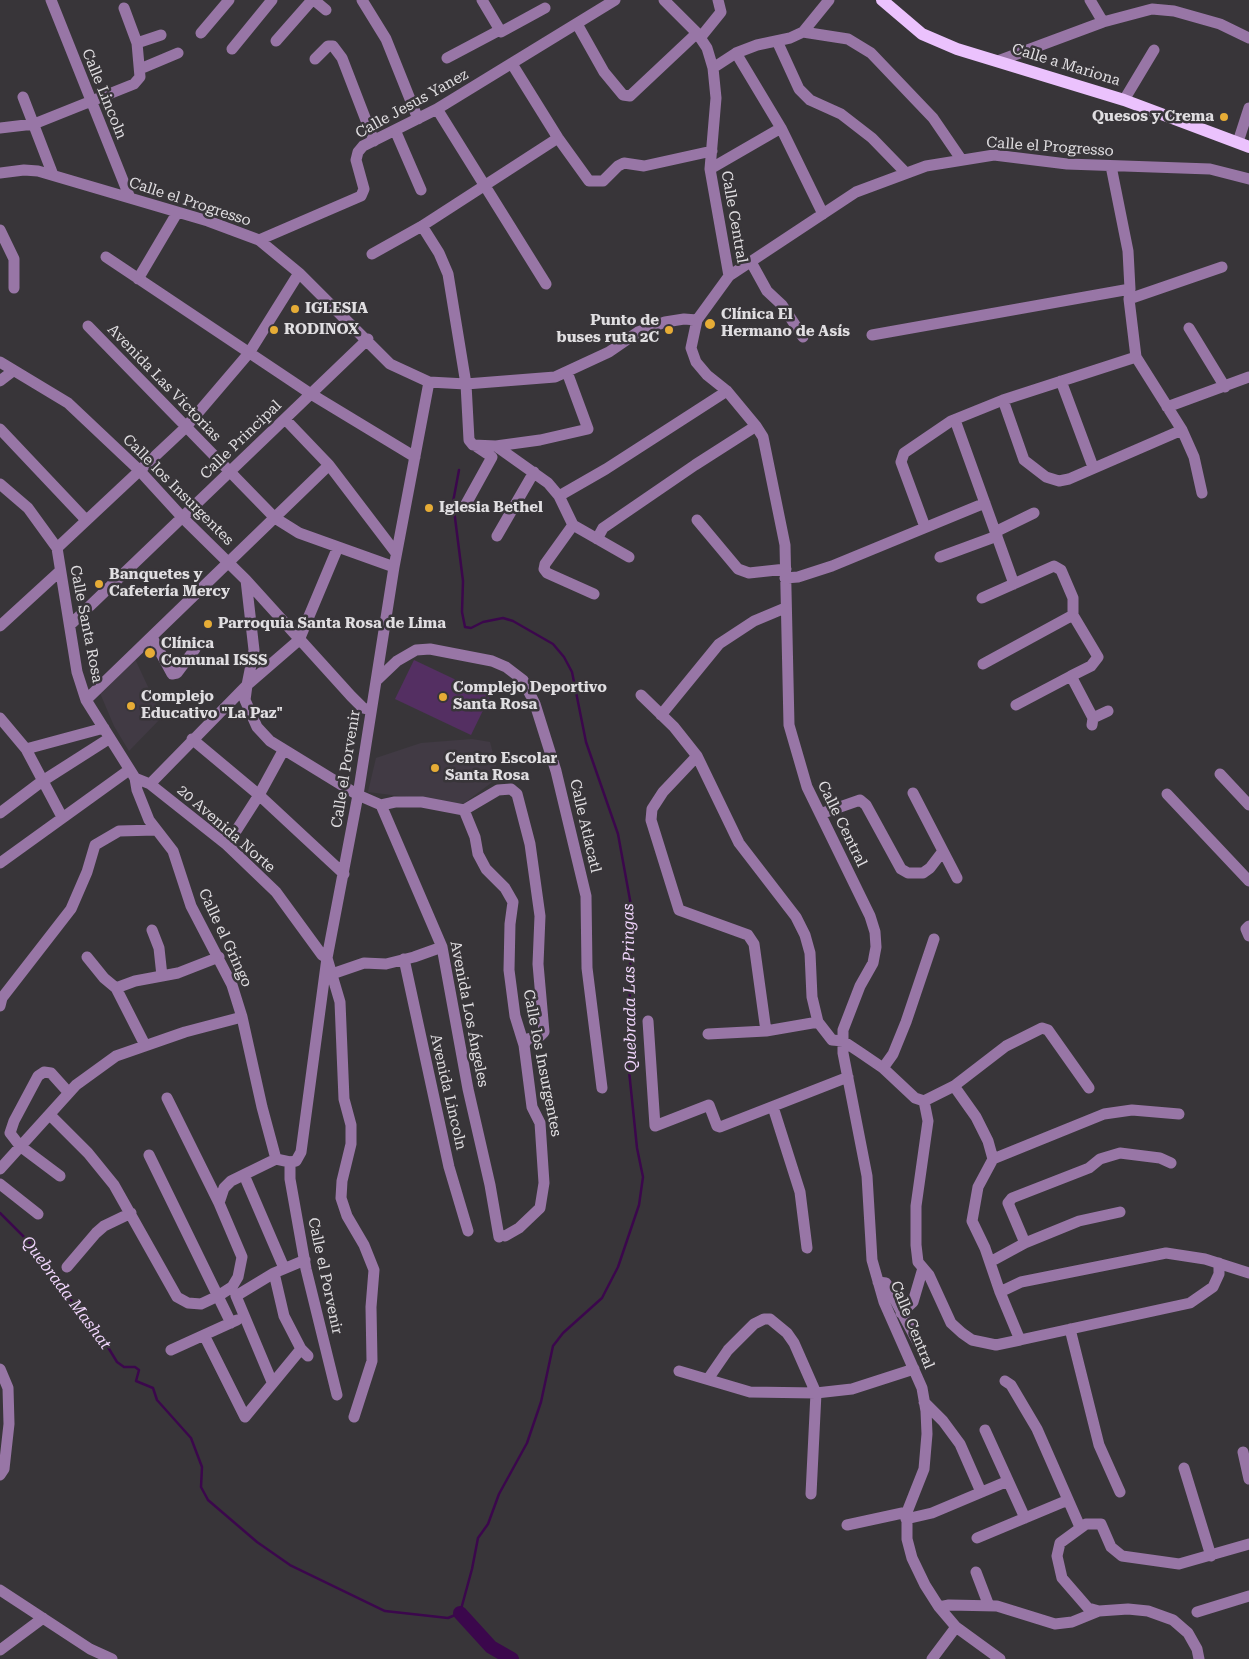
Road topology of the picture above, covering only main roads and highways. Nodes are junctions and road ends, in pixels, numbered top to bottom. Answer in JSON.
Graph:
{"nodes":[{"id":1,"x":882,"y":0,"type":"edge"},
{"id":2,"x":1243,"y":144,"type":"edge"}],
"edges":[{"from":1,"to":2,"type":"main road","name":"Calle a Mariona"}]}
